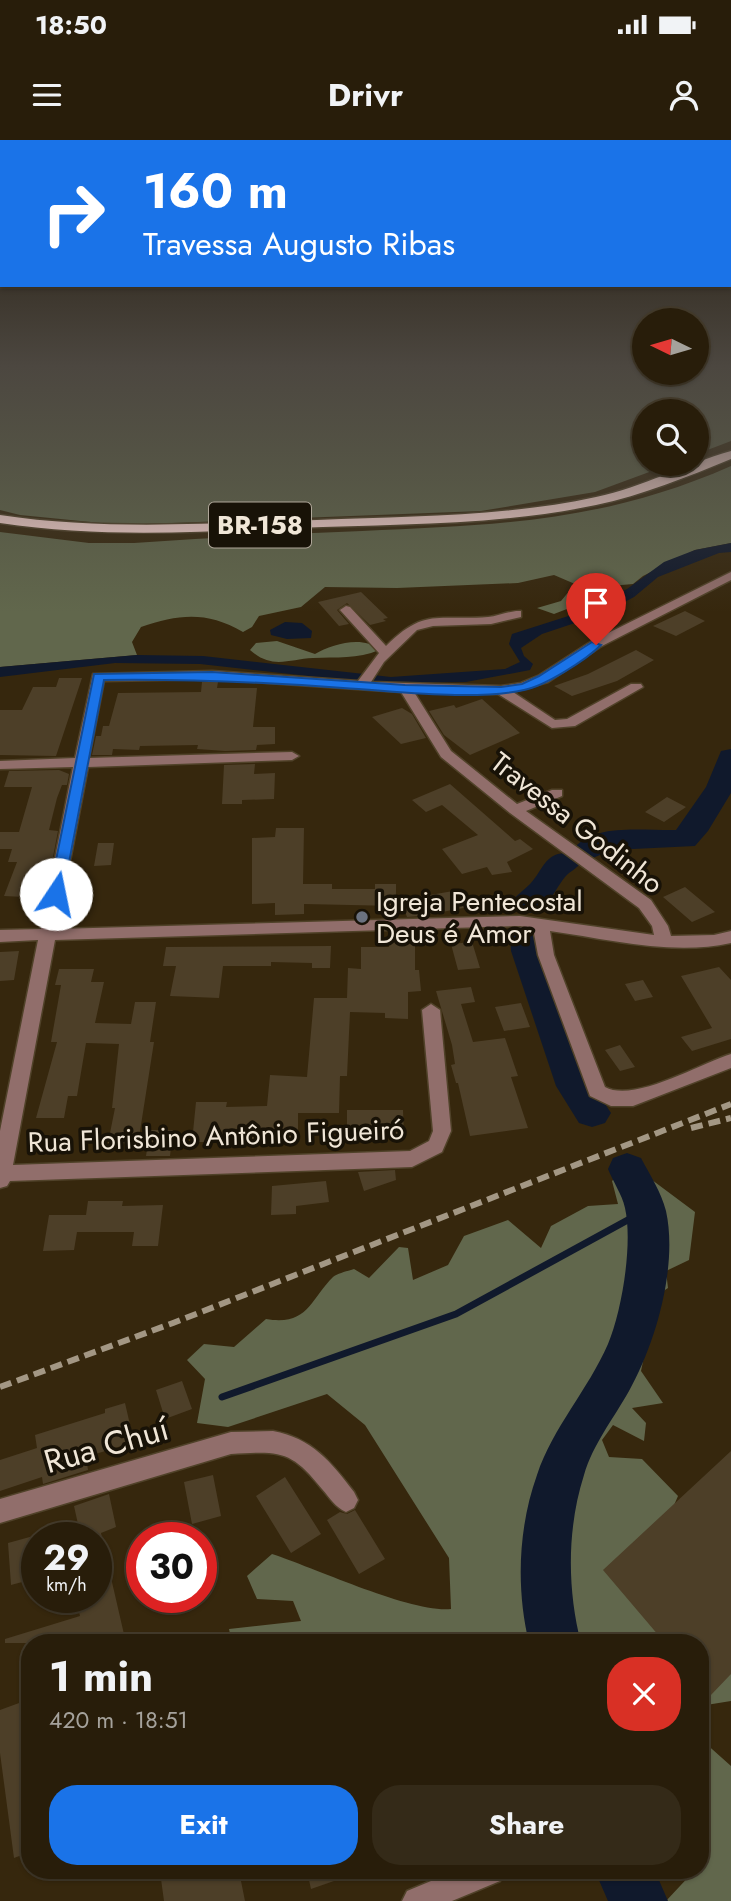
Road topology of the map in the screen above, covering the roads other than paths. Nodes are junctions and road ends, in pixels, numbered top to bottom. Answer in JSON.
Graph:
{"nodes":[{"id":1,"x":731,"y":455,"type":"edge"},
{"id":2,"x":0,"y":519,"type":"edge"},
{"id":3,"x":731,"y":575,"type":"edge"},
{"id":4,"x":346,"y":610,"type":"dead end"},
{"id":5,"x":516,"y":614,"type":"dead end"},
{"id":6,"x":386,"y":653,"type":"junction"},
{"id":7,"x":363,"y":685,"type":"junction"},
{"id":8,"x":636,"y":687,"type":"dead end"},
{"id":9,"x":405,"y":688,"type":"junction"},
{"id":10,"x":501,"y":690,"type":"junction"},
{"id":11,"x":292,"y":756,"type":"dead end"},
{"id":12,"x":82,"y":762,"type":"junction"},
{"id":13,"x":0,"y":765,"type":"edge"},
{"id":14,"x":557,"y":793,"type":"dead end"},
{"id":15,"x":515,"y":810,"type":"junction"},
{"id":16,"x":540,"y":922,"type":"junction"},
{"id":17,"x":48,"y":934,"type":"junction"},
{"id":18,"x":0,"y":936,"type":"edge"},
{"id":19,"x":731,"y":937,"type":"edge"},
{"id":20,"x":664,"y":942,"type":"junction"},
{"id":21,"x":431,"y":1010,"type":"dead end"},
{"id":22,"x":731,"y":1061,"type":"edge"},
{"id":23,"x":0,"y":1175,"type":"edge"},
{"id":24,"x":346,"y":1500,"type":"dead end"},
{"id":25,"x":0,"y":1511,"type":"edge"},
{"id":26,"x":471,"y":1879,"type":"edge"},
{"id":27,"x":417,"y":1901,"type":"edge"}],
"edges":[{"from":1,"to":2,"type":"highway","number":"BR-158"},
{"from":3,"to":10,"type":"street"},
{"from":4,"to":6,"type":"street"},
{"from":5,"to":6,"type":"street"},
{"from":6,"to":7,"type":"street"},
{"from":7,"to":9,"type":"street"},
{"from":7,"to":12,"type":"street"},
{"from":8,"to":10,"type":"street"},
{"from":9,"to":10,"type":"street"},
{"from":9,"to":15,"type":"street","name":"Travessa Godinho"},
{"from":11,"to":12,"type":"street"},
{"from":12,"to":13,"type":"street"},
{"from":12,"to":17,"type":"street"},
{"from":14,"to":15,"type":"street"},
{"from":15,"to":20,"type":"street","name":"Travessa Godinho"},
{"from":16,"to":17,"type":"street"},
{"from":16,"to":20,"type":"street"},
{"from":16,"to":22,"type":"street"},
{"from":17,"to":18,"type":"street"},
{"from":17,"to":23,"type":"street"},
{"from":19,"to":20,"type":"street"},
{"from":21,"to":23,"type":"street","name":"Rua Florisbino Antônio Figueiró"},
{"from":24,"to":25,"type":"street","name":"Rua Chuí"},
{"from":26,"to":27,"type":"street"}]}
